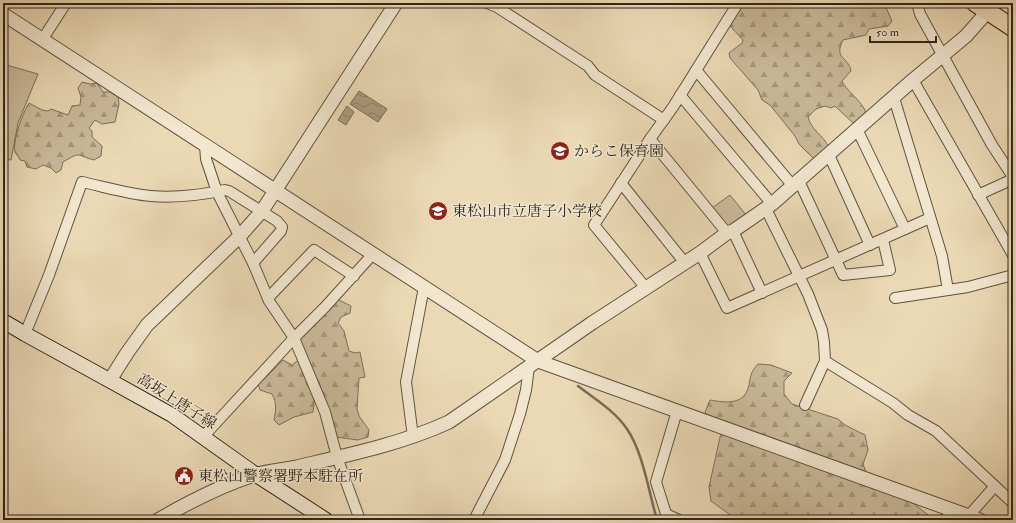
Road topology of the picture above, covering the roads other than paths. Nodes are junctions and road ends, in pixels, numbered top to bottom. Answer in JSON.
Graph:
{"nodes":[{"id":1,"x":66,"y":3,"type":"edge"},
{"id":2,"x":396,"y":3,"type":"edge"},
{"id":3,"x":487,"y":3,"type":"edge"},
{"id":4,"x":737,"y":3,"type":"edge"},
{"id":5,"x":917,"y":3,"type":"edge"},
{"id":6,"x":987,"y":5,"type":"edge"},
{"id":7,"x":3,"y":14,"type":"edge"},
{"id":8,"x":1013,"y":16,"type":"edge"},
{"id":9,"x":1013,"y":28,"type":"edge"},
{"id":10,"x":42,"y":40,"type":"junction"},
{"id":11,"x":943,"y":55,"type":"junction"},
{"id":12,"x":696,"y":70,"type":"junction"},
{"id":13,"x":913,"y":80,"type":"junction"},
{"id":14,"x":680,"y":95,"type":"junction"},
{"id":15,"x":894,"y":98,"type":"junction"},
{"id":16,"x":664,"y":120,"type":"junction"},
{"id":17,"x":857,"y":129,"type":"junction"},
{"id":18,"x":650,"y":139,"type":"junction"},
{"id":19,"x":205,"y":145,"type":"junction"},
{"id":20,"x":829,"y":155,"type":"junction"},
{"id":21,"x":1013,"y":178,"type":"edge"},
{"id":22,"x":621,"y":183,"type":"junction"},
{"id":23,"x":796,"y":183,"type":"junction"},
{"id":24,"x":275,"y":191,"type":"junction"},
{"id":25,"x":216,"y":192,"type":"junction"},
{"id":26,"x":978,"y":195,"type":"junction"},
{"id":27,"x":769,"y":206,"type":"junction"},
{"id":28,"x":262,"y":211,"type":"junction"},
{"id":29,"x":930,"y":218,"type":"junction"},
{"id":30,"x":905,"y":229,"type":"junction"},
{"id":31,"x":730,"y":232,"type":"junction"},
{"id":32,"x":239,"y":237,"type":"junction"},
{"id":33,"x":883,"y":240,"type":"junction"},
{"id":34,"x":870,"y":245,"type":"junction"},
{"id":35,"x":700,"y":253,"type":"junction"},
{"id":36,"x":372,"y":254,"type":"junction"},
{"id":37,"x":1013,"y":255,"type":"edge"},
{"id":38,"x":836,"y":260,"type":"junction"},
{"id":39,"x":253,"y":263,"type":"junction"},
{"id":40,"x":686,"y":263,"type":"junction"},
{"id":41,"x":1013,"y":275,"type":"edge"},
{"id":42,"x":354,"y":276,"type":"junction"},
{"id":43,"x":799,"y":276,"type":"junction"},
{"id":44,"x":424,"y":288,"type":"junction"},
{"id":45,"x":646,"y":288,"type":"junction"},
{"id":46,"x":948,"y":290,"type":"junction"},
{"id":47,"x":762,"y":293,"type":"junction"},
{"id":48,"x":268,"y":298,"type":"junction"},
{"id":49,"x":895,"y":298,"type":"dead end"},
{"id":50,"x":3,"y":321,"type":"edge"},
{"id":51,"x":25,"y":334,"type":"junction"},
{"id":52,"x":294,"y":338,"type":"junction"},
{"id":53,"x":825,"y":361,"type":"junction"},
{"id":54,"x":534,"y":364,"type":"junction"},
{"id":55,"x":110,"y":380,"type":"junction"},
{"id":56,"x":805,"y":404,"type":"dead end"},
{"id":57,"x":677,"y":411,"type":"junction"},
{"id":58,"x":203,"y":437,"type":"junction"},
{"id":59,"x":413,"y":437,"type":"junction"},
{"id":60,"x":337,"y":457,"type":"junction"},
{"id":61,"x":255,"y":474,"type":"junction"},
{"id":62,"x":995,"y":486,"type":"junction"},
{"id":63,"x":1013,"y":503,"type":"edge"},
{"id":64,"x":667,"y":517,"type":"edge"},
{"id":65,"x":967,"y":517,"type":"edge"},
{"id":66,"x":158,"y":520,"type":"edge"},
{"id":67,"x":326,"y":520,"type":"edge"},
{"id":68,"x":360,"y":520,"type":"edge"},
{"id":69,"x":474,"y":520,"type":"edge"},
{"id":70,"x":679,"y":520,"type":"edge"},
{"id":71,"x":944,"y":520,"type":"edge"}],
"edges":[{"from":1,"to":10,"type":"street"},
{"from":2,"to":24,"type":"street"},
{"from":3,"to":16,"type":"street"},
{"from":4,"to":12,"type":"street"},
{"from":5,"to":11,"type":"street"},
{"from":6,"to":8,"type":"highway"},
{"from":6,"to":9,"type":"highway"},
{"from":6,"to":11,"type":"street"},
{"from":7,"to":10,"type":"street"},
{"from":10,"to":19,"type":"street"},
{"from":11,"to":13,"type":"street"},
{"from":11,"to":21,"type":"street"},
{"from":12,"to":14,"type":"street"},
{"from":12,"to":23,"type":"street"},
{"from":13,"to":15,"type":"street"},
{"from":13,"to":26,"type":"street"},
{"from":14,"to":16,"type":"street"},
{"from":14,"to":27,"type":"street"},
{"from":15,"to":17,"type":"street"},
{"from":15,"to":29,"type":"street"},
{"from":16,"to":18,"type":"street"},
{"from":17,"to":20,"type":"street"},
{"from":17,"to":30,"type":"street"},
{"from":18,"to":22,"type":"street"},
{"from":18,"to":31,"type":"street"},
{"from":19,"to":24,"type":"street"},
{"from":19,"to":25,"type":"street"},
{"from":20,"to":23,"type":"street"},
{"from":20,"to":34,"type":"street"},
{"from":21,"to":26,"type":"street"},
{"from":22,"to":40,"type":"street"},
{"from":22,"to":45,"type":"street"},
{"from":23,"to":27,"type":"street"},
{"from":23,"to":38,"type":"street"},
{"from":24,"to":28,"type":"street"},
{"from":24,"to":36,"type":"street"},
{"from":25,"to":28,"type":"street"},
{"from":25,"to":32,"type":"street"},
{"from":25,"to":51,"type":"street"},
{"from":26,"to":37,"type":"street"},
{"from":27,"to":31,"type":"street"},
{"from":27,"to":43,"type":"street"},
{"from":28,"to":32,"type":"street"},
{"from":28,"to":39,"type":"street"},
{"from":29,"to":30,"type":"street"},
{"from":29,"to":46,"type":"street"},
{"from":30,"to":33,"type":"street"},
{"from":31,"to":35,"type":"street"},
{"from":31,"to":47,"type":"street"},
{"from":32,"to":39,"type":"street"},
{"from":32,"to":55,"type":"street"},
{"from":33,"to":34,"type":"street"},
{"from":33,"to":38,"type":"street"},
{"from":34,"to":38,"type":"street"},
{"from":35,"to":40,"type":"street"},
{"from":35,"to":47,"type":"street"},
{"from":36,"to":42,"type":"street"},
{"from":36,"to":44,"type":"street"},
{"from":38,"to":43,"type":"street"},
{"from":39,"to":48,"type":"street"},
{"from":40,"to":45,"type":"street"},
{"from":41,"to":46,"type":"street"},
{"from":42,"to":48,"type":"street"},
{"from":42,"to":52,"type":"street"},
{"from":43,"to":47,"type":"street"},
{"from":43,"to":53,"type":"street"},
{"from":44,"to":54,"type":"street"},
{"from":44,"to":59,"type":"street"},
{"from":45,"to":54,"type":"street"},
{"from":46,"to":49,"type":"street"},
{"from":48,"to":52,"type":"street"},
{"from":50,"to":51,"type":"main road","name":"高坂上唐子線"},
{"from":51,"to":55,"type":"main road","name":"高坂上唐子線"},
{"from":52,"to":58,"type":"street"},
{"from":52,"to":60,"type":"street"},
{"from":53,"to":56,"type":"street"},
{"from":53,"to":62,"type":"street"},
{"from":54,"to":57,"type":"street"},
{"from":54,"to":59,"type":"street"},
{"from":54,"to":69,"type":"street"},
{"from":55,"to":58,"type":"main road","name":"高坂上唐子線"},
{"from":57,"to":64,"type":"street"},
{"from":57,"to":65,"type":"street"},
{"from":58,"to":61,"type":"main road","name":"高坂上唐子線"},
{"from":59,"to":60,"type":"street"},
{"from":60,"to":61,"type":"street"},
{"from":60,"to":68,"type":"street"},
{"from":61,"to":66,"type":"street"},
{"from":61,"to":67,"type":"main road","name":"高坂上唐子線"},
{"from":62,"to":63,"type":"street"},
{"from":62,"to":65,"type":"street"},
{"from":64,"to":70,"type":"street"},
{"from":65,"to":71,"type":"street"}]}
